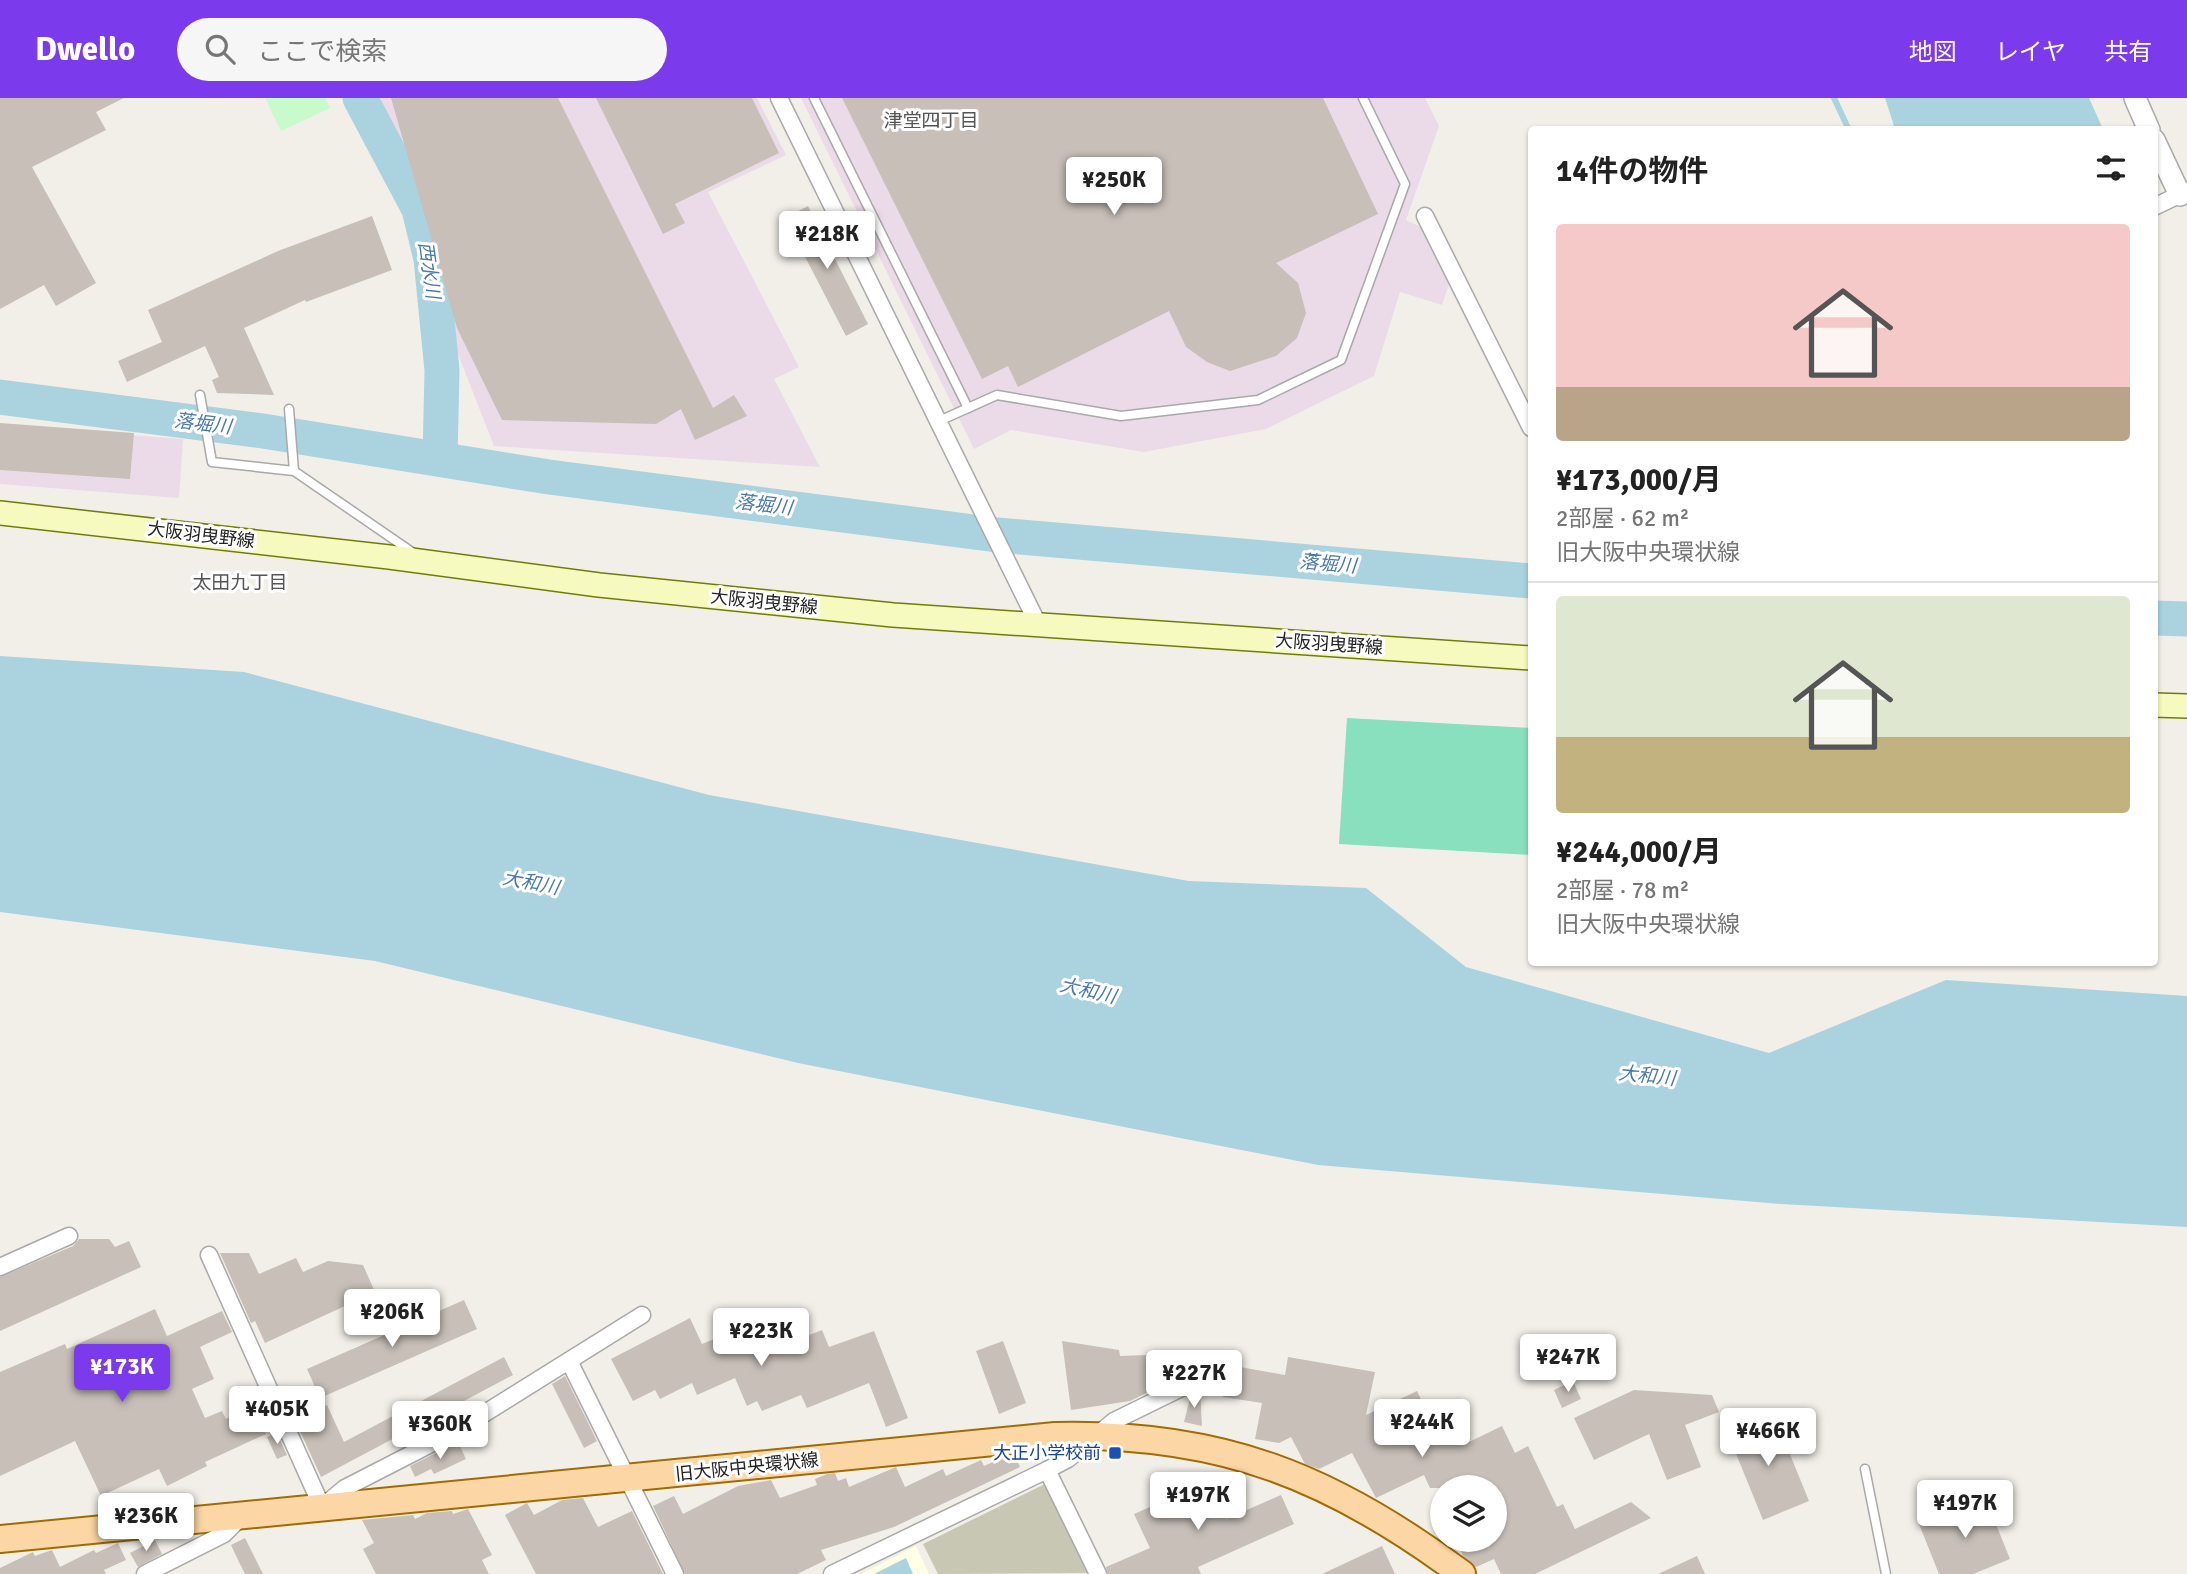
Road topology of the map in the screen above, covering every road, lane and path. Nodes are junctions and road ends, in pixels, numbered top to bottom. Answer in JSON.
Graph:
{"nodes":[{"id":1,"x":779,"y":98,"type":"edge"},
{"id":2,"x":814,"y":98,"type":"edge"},
{"id":3,"x":1363,"y":98,"type":"edge"},
{"id":4,"x":2135,"y":98,"type":"edge"},
{"id":5,"x":2147,"y":126,"type":"edge"},
{"id":6,"x":2158,"y":147,"type":"edge"},
{"id":7,"x":2183,"y":193,"type":"edge"},
{"id":8,"x":2158,"y":206,"type":"edge"},
{"id":9,"x":1425,"y":216,"type":"dead end"},
{"id":10,"x":200,"y":395,"type":"dead end"},
{"id":11,"x":968,"y":408,"type":"junction"},
{"id":12,"x":289,"y":409,"type":"dead end"},
{"id":13,"x":939,"y":421,"type":"junction"},
{"id":14,"x":1528,"y":422,"type":"edge"},
{"id":15,"x":294,"y":471,"type":"junction"},
{"id":16,"x":0,"y":513,"type":"edge"},
{"id":17,"x":426,"y":562,"type":"junction"},
{"id":18,"x":1037,"y":622,"type":"junction"},
{"id":19,"x":1528,"y":658,"type":"edge"},
{"id":20,"x":2158,"y":705,"type":"edge"},
{"id":21,"x":2187,"y":706,"type":"edge"},
{"id":22,"x":69,"y":1236,"type":"dead end"},
{"id":23,"x":209,"y":1255,"type":"dead end"},
{"id":24,"x":0,"y":1267,"type":"edge"},
{"id":25,"x":642,"y":1315,"type":"dead end"},
{"id":26,"x":569,"y":1361,"type":"junction"},
{"id":27,"x":1214,"y":1372,"type":"dead end"},
{"id":28,"x":1093,"y":1435,"type":"junction"},
{"id":29,"x":1865,"y":1469,"type":"dead end"},
{"id":30,"x":1047,"y":1470,"type":"junction"},
{"id":31,"x":630,"y":1479,"type":"junction"},
{"id":32,"x":322,"y":1507,"type":"junction"},
{"id":33,"x":241,"y":1517,"type":"junction"},
{"id":34,"x":0,"y":1539,"type":"edge"},
{"id":35,"x":150,"y":1573,"type":"edge"},
{"id":36,"x":675,"y":1574,"type":"edge"},
{"id":37,"x":832,"y":1574,"type":"edge"},
{"id":38,"x":1098,"y":1574,"type":"edge"},
{"id":39,"x":1461,"y":1574,"type":"edge"},
{"id":40,"x":1886,"y":1574,"type":"edge"}],
"edges":[{"from":1,"to":13,"type":"street"},
{"from":2,"to":11,"type":"lane"},
{"from":3,"to":11,"type":"lane"},
{"from":4,"to":5,"type":"street"},
{"from":6,"to":7,"type":"street"},
{"from":7,"to":8,"type":"street"},
{"from":9,"to":14,"type":"street"},
{"from":10,"to":15,"type":"lane"},
{"from":11,"to":13,"type":"lane"},
{"from":12,"to":15,"type":"lane"},
{"from":13,"to":18,"type":"street"},
{"from":15,"to":17,"type":"lane"},
{"from":16,"to":17,"type":"main road","name":"大阪羽曳野線"},
{"from":17,"to":18,"type":"main road","name":"大阪羽曳野線"},
{"from":18,"to":19,"type":"main road","name":"大阪羽曳野線"},
{"from":20,"to":21,"type":"main road"},
{"from":22,"to":24,"type":"street"},
{"from":23,"to":32,"type":"street"},
{"from":25,"to":26,"type":"street"},
{"from":26,"to":31,"type":"street"},
{"from":26,"to":32,"type":"street"},
{"from":27,"to":28,"type":"street"},
{"from":28,"to":30,"type":"street"},
{"from":28,"to":31,"type":"main road","name":"旧大阪中央環状線"},
{"from":28,"to":39,"type":"main road","name":"旧大阪中央環状線"},
{"from":29,"to":40,"type":"lane"},
{"from":30,"to":37,"type":"street"},
{"from":30,"to":38,"type":"street"},
{"from":31,"to":32,"type":"main road","name":"旧大阪中央環状線"},
{"from":31,"to":36,"type":"street"},
{"from":32,"to":33,"type":"main road","name":"旧大阪中央環状線"},
{"from":33,"to":34,"type":"main road","name":"旧大阪中央環状線"},
{"from":33,"to":35,"type":"street"}]}
